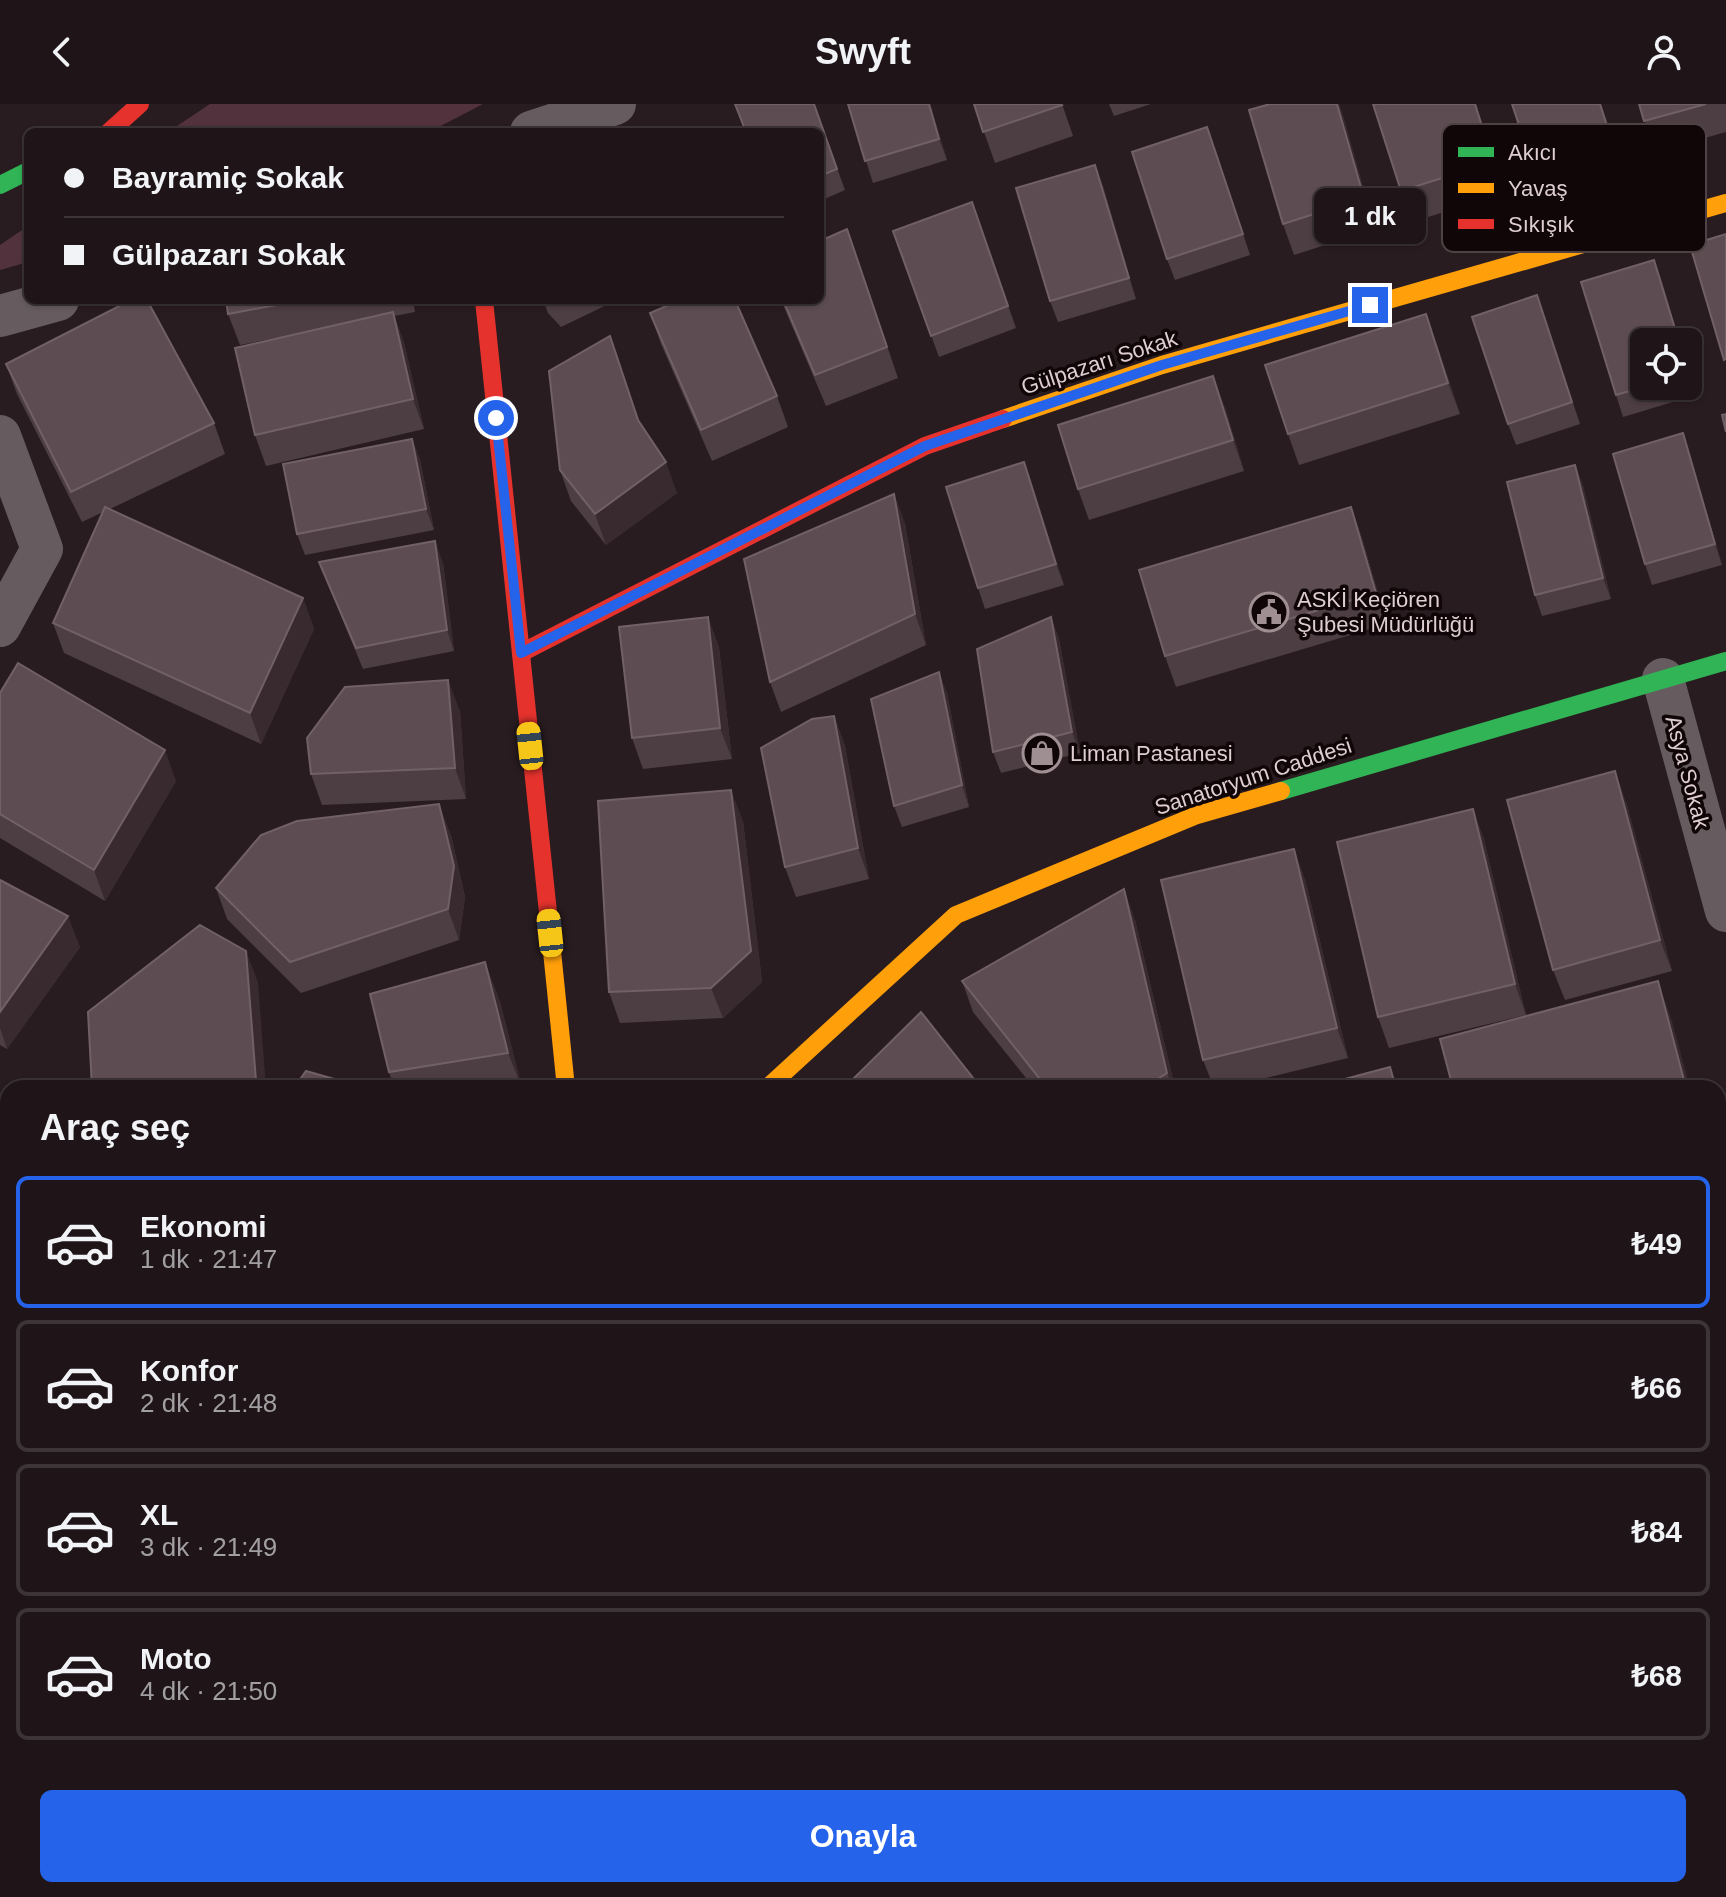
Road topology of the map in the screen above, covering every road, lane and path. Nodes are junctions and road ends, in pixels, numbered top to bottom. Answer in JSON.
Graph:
{"nodes":[{"id":1,"x":140,"y":104,"type":"edge"},
{"id":2,"x":615,"y":104,"type":"edge"},
{"id":3,"x":113,"y":128,"type":"edge"},
{"id":4,"x":543,"y":128,"type":"edge"},
{"id":5,"x":24,"y":173,"type":"edge"},
{"id":6,"x":0,"y":185,"type":"edge"},
{"id":7,"x":1726,"y":203,"type":"edge"},
{"id":8,"x":1706,"y":209,"type":"edge"},
{"id":9,"x":1555,"y":252,"type":"edge"},
{"id":10,"x":44,"y":304,"type":"edge"},
{"id":11,"x":484,"y":304,"type":"edge"},
{"id":12,"x":0,"y":316,"type":"edge"},
{"id":13,"x":0,"y":436,"type":"edge"},
{"id":14,"x":0,"y":626,"type":"edge"},
{"id":15,"x":521,"y":653,"type":"junction"},
{"id":16,"x":1726,"y":661,"type":"edge"},
{"id":17,"x":1663,"y":679,"type":"junction"},
{"id":18,"x":1726,"y":911,"type":"edge"},
{"id":19,"x":565,"y":1080,"type":"edge"},
{"id":20,"x":776,"y":1080,"type":"edge"}],
"edges":[{"from":1,"to":3,"type":"street"},
{"from":2,"to":4,"type":"street"},
{"from":5,"to":6,"type":"street"},
{"from":7,"to":8,"type":"street","name":"Gülpazarı Sokak"},
{"from":9,"to":15,"type":"street","name":"Gülpazarı Sokak"},
{"from":10,"to":12,"type":"street"},
{"from":11,"to":15,"type":"street"},
{"from":13,"to":14,"type":"street"},
{"from":15,"to":19,"type":"street"},
{"from":16,"to":17,"type":"street","name":"Sanatoryum Caddesi"},
{"from":17,"to":18,"type":"street","name":"Asya Sokak"},
{"from":17,"to":20,"type":"street","name":"Sanatoryum Caddesi"}]}
